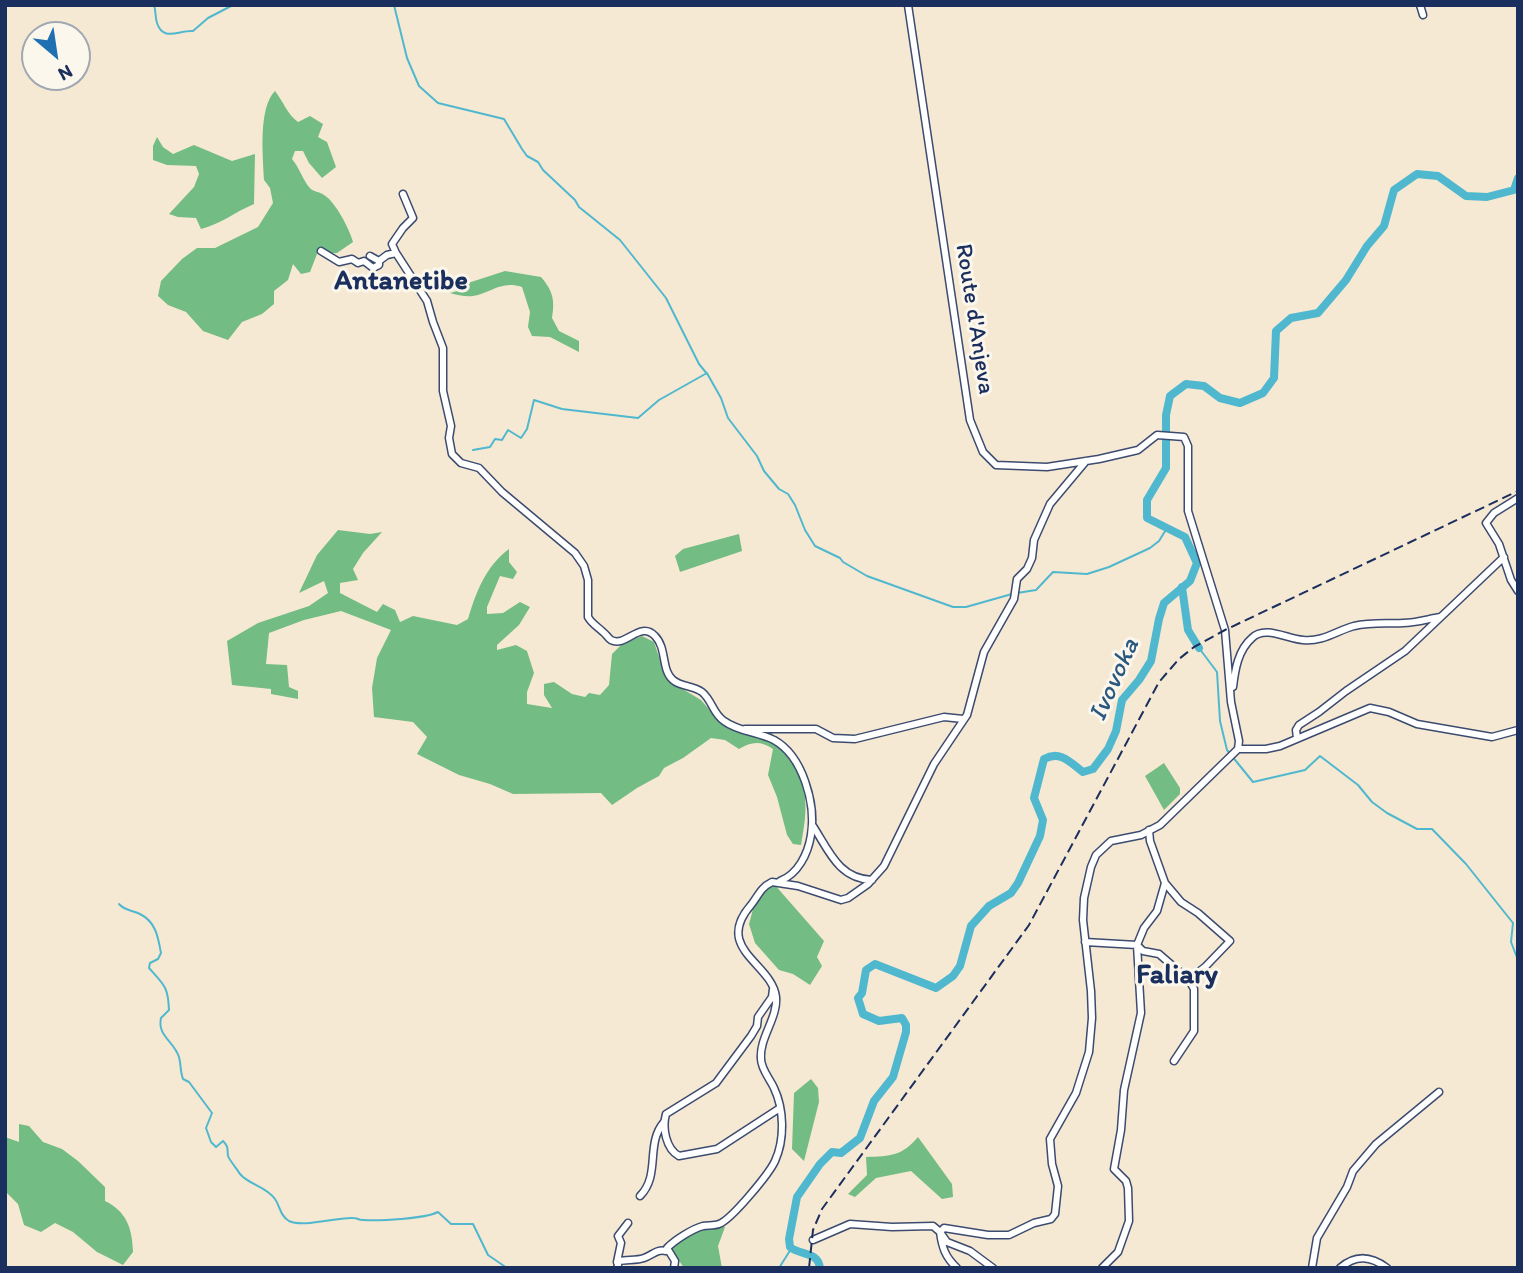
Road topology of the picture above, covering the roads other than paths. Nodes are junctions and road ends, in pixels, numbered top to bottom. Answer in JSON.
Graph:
{"nodes":[{"id":1,"x":908,"y":5,"type":"edge"},
{"id":2,"x":1420,"y":5,"type":"edge"},
{"id":3,"x":1423,"y":15,"type":"dead end"},
{"id":4,"x":403,"y":194,"type":"dead end"},
{"id":5,"x":321,"y":251,"type":"dead end"},
{"id":6,"x":396,"y":253,"type":"junction"},
{"id":7,"x":370,"y":256,"type":"dead end"},
{"id":8,"x":379,"y":261,"type":"junction"},
{"id":9,"x":1086,"y":461,"type":"junction"},
{"id":10,"x":1518,"y":498,"type":"edge"},
{"id":11,"x":1504,"y":557,"type":"junction"},
{"id":12,"x":1518,"y":591,"type":"edge"},
{"id":13,"x":1442,"y":616,"type":"junction"},
{"id":14,"x":1231,"y":702,"type":"junction"},
{"id":15,"x":963,"y":719,"type":"junction"},
{"id":16,"x":736,"y":728,"type":"junction"},
{"id":17,"x":1518,"y":730,"type":"edge"},
{"id":18,"x":1238,"y":733,"type":"junction"},
{"id":19,"x":1297,"y":738,"type":"junction"},
{"id":20,"x":1251,"y":748,"type":"junction"},
{"id":21,"x":1234,"y":752,"type":"junction"},
{"id":22,"x":812,"y":825,"type":"junction"},
{"id":23,"x":1149,"y":830,"type":"junction"},
{"id":24,"x":872,"y":880,"type":"junction"},
{"id":25,"x":778,"y":882,"type":"junction"},
{"id":26,"x":1165,"y":883,"type":"junction"},
{"id":27,"x":1085,"y":942,"type":"junction"},
{"id":28,"x":1137,"y":945,"type":"junction"},
{"id":29,"x":1184,"y":976,"type":"junction"},
{"id":30,"x":774,"y":987,"type":"junction"},
{"id":31,"x":1174,"y":1061,"type":"dead end"},
{"id":32,"x":1439,"y":1092,"type":"dead end"},
{"id":33,"x":780,"y":1108,"type":"junction"},
{"id":34,"x":664,"y":1122,"type":"junction"},
{"id":35,"x":640,"y":1196,"type":"dead end"},
{"id":36,"x":628,"y":1223,"type":"dead end"},
{"id":37,"x":940,"y":1232,"type":"junction"},
{"id":38,"x":813,"y":1240,"type":"dead end"},
{"id":39,"x":666,"y":1251,"type":"junction"},
{"id":40,"x":617,"y":1266,"type":"edge"},
{"id":41,"x":674,"y":1268,"type":"edge"},
{"id":42,"x":957,"y":1268,"type":"edge"},
{"id":43,"x":993,"y":1268,"type":"edge"},
{"id":44,"x":1102,"y":1268,"type":"edge"},
{"id":45,"x":1312,"y":1268,"type":"edge"},
{"id":46,"x":1340,"y":1268,"type":"edge"},
{"id":47,"x":1387,"y":1268,"type":"edge"}],
"edges":[{"from":1,"to":9,"type":"street","name":"Route d'Anjeva"},
{"from":2,"to":3,"type":"street"},
{"from":4,"to":6,"type":"street"},
{"from":5,"to":8,"type":"street"},
{"from":6,"to":8,"type":"street"},
{"from":6,"to":16,"type":"street"},
{"from":7,"to":8,"type":"street"},
{"from":9,"to":14,"type":"street","name":"Route d'Anjeva"},
{"from":9,"to":15,"type":"street"},
{"from":10,"to":11,"type":"street"},
{"from":11,"to":12,"type":"street"},
{"from":11,"to":13,"type":"street"},
{"from":13,"to":14,"type":"street"},
{"from":13,"to":19,"type":"street"},
{"from":14,"to":18,"type":"street"},
{"from":15,"to":16,"type":"street"},
{"from":15,"to":24,"type":"street"},
{"from":16,"to":22,"type":"street"},
{"from":17,"to":19,"type":"street"},
{"from":18,"to":20,"type":"street"},
{"from":18,"to":21,"type":"street"},
{"from":19,"to":20,"type":"street"},
{"from":20,"to":21,"type":"street"},
{"from":21,"to":23,"type":"street"},
{"from":22,"to":24,"type":"street"},
{"from":22,"to":25,"type":"street"},
{"from":23,"to":26,"type":"street"},
{"from":23,"to":27,"type":"street"},
{"from":24,"to":25,"type":"street"},
{"from":25,"to":30,"type":"street"},
{"from":26,"to":28,"type":"street"},
{"from":26,"to":29,"type":"street"},
{"from":27,"to":28,"type":"street"},
{"from":27,"to":37,"type":"street"},
{"from":28,"to":29,"type":"street"},
{"from":28,"to":44,"type":"street"},
{"from":29,"to":31,"type":"street"},
{"from":30,"to":33,"type":"street"},
{"from":30,"to":34,"type":"street"},
{"from":32,"to":45,"type":"street"},
{"from":33,"to":34,"type":"street"},
{"from":33,"to":39,"type":"street"},
{"from":34,"to":35,"type":"street"},
{"from":36,"to":40,"type":"street"},
{"from":37,"to":38,"type":"street"},
{"from":37,"to":42,"type":"street"},
{"from":37,"to":43,"type":"street"},
{"from":39,"to":40,"type":"street"},
{"from":39,"to":41,"type":"street"},
{"from":46,"to":47,"type":"street"}]}
